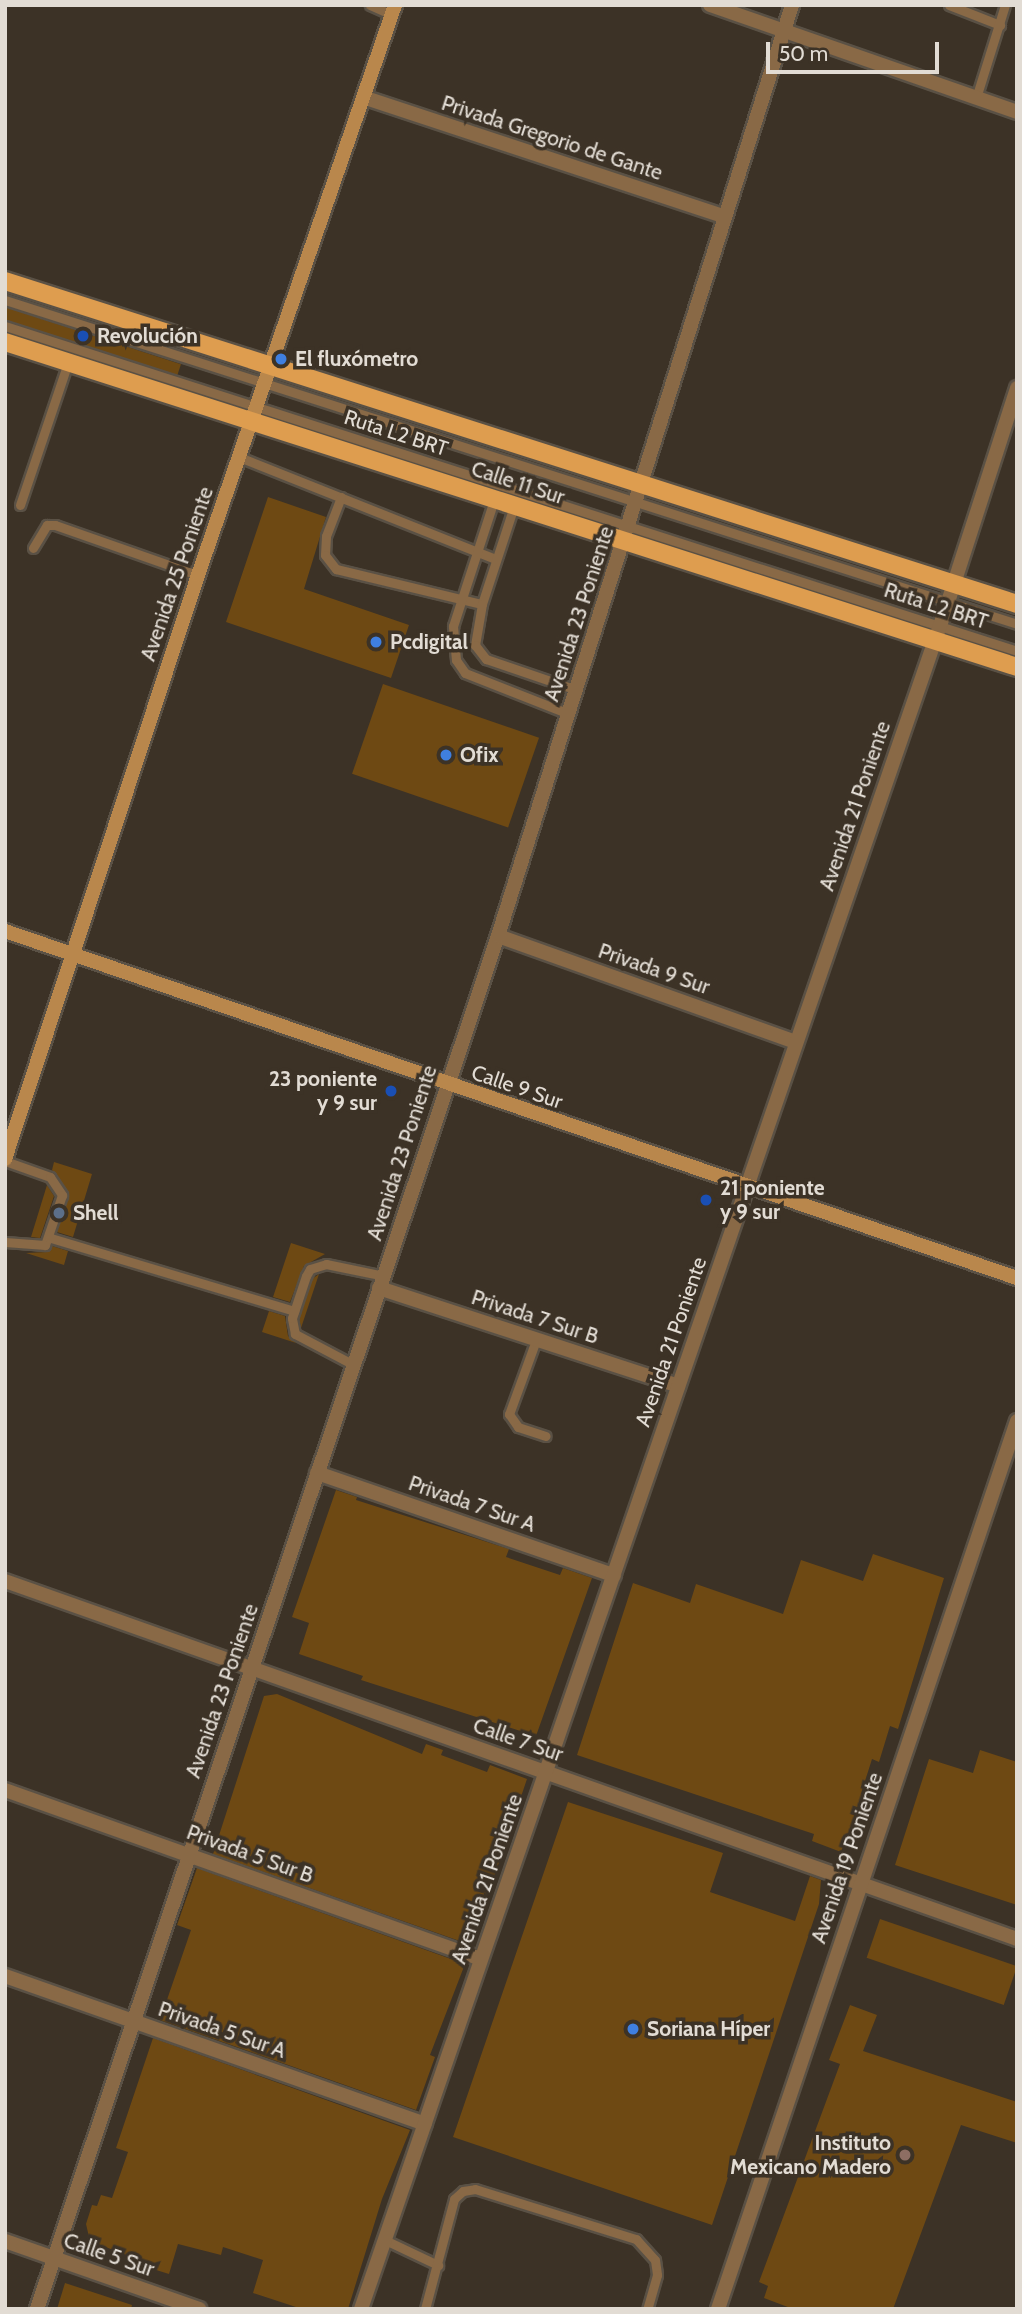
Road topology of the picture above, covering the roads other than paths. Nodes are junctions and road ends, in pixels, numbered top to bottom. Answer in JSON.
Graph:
{"nodes":[{"id":1,"x":370,"y":5,"type":"edge"},
{"id":2,"x":710,"y":5,"type":"edge"},
{"id":3,"x":792,"y":5,"type":"edge"},
{"id":4,"x":949,"y":5,"type":"edge"},
{"id":5,"x":1005,"y":5,"type":"edge"},
{"id":6,"x":393,"y":10,"type":"edge"},
{"id":7,"x":1000,"y":25,"type":"junction"},
{"id":8,"x":784,"y":32,"type":"junction"},
{"id":9,"x":366,"y":98,"type":"junction"},
{"id":10,"x":976,"y":98,"type":"junction"},
{"id":11,"x":1017,"y":112,"type":"edge"},
{"id":12,"x":725,"y":218,"type":"junction"},
{"id":13,"x":5,"y":281,"type":"edge"},
{"id":14,"x":5,"y":300,"type":"edge"},
{"id":15,"x":5,"y":326,"type":"edge"},
{"id":16,"x":5,"y":342,"type":"edge"},
{"id":17,"x":68,"y":362,"type":"junction"},
{"id":18,"x":267,"y":374,"type":"junction"},
{"id":19,"x":1017,"y":388,"type":"edge"},
{"id":20,"x":253,"y":413,"type":"junction"},
{"id":21,"x":239,"y":457,"type":"junction"},
{"id":22,"x":640,"y":494,"type":"junction"},
{"id":23,"x":341,"y":497,"type":"junction"},
{"id":24,"x":494,"y":500,"type":"junction"},
{"id":25,"x":20,"y":505,"type":"dead end"},
{"id":26,"x":514,"y":506,"type":"junction"},
{"id":27,"x":627,"y":534,"type":"junction"},
{"id":28,"x":33,"y":548,"type":"dead end"},
{"id":29,"x":475,"y":552,"type":"junction"},
{"id":30,"x":495,"y":559,"type":"junction"},
{"id":31,"x":198,"y":575,"type":"junction"},
{"id":32,"x":951,"y":593,"type":"junction"},
{"id":33,"x":461,"y":599,"type":"junction"},
{"id":34,"x":482,"y":604,"type":"junction"},
{"id":35,"x":1017,"y":604,"type":"edge"},
{"id":36,"x":1017,"y":624,"type":"edge"},
{"id":37,"x":937,"y":633,"type":"junction"},
{"id":38,"x":1017,"y":651,"type":"edge"},
{"id":39,"x":1017,"y":667,"type":"edge"},
{"id":40,"x":577,"y":690,"type":"junction"},
{"id":41,"x":569,"y":714,"type":"junction"},
{"id":42,"x":5,"y":932,"type":"edge"},
{"id":43,"x":498,"y":936,"type":"junction"},
{"id":44,"x":72,"y":955,"type":"junction"},
{"id":45,"x":796,"y":1042,"type":"junction"},
{"id":46,"x":447,"y":1085,"type":"junction"},
{"id":47,"x":5,"y":1160,"type":"edge"},
{"id":48,"x":745,"y":1188,"type":"junction"},
{"id":49,"x":51,"y":1237,"type":"junction"},
{"id":50,"x":5,"y":1242,"type":"edge"},
{"id":51,"x":1017,"y":1278,"type":"edge"},
{"id":52,"x":381,"y":1282,"type":"junction"},
{"id":53,"x":295,"y":1311,"type":"junction"},
{"id":54,"x":536,"y":1340,"type":"junction"},
{"id":55,"x":354,"y":1365,"type":"junction"},
{"id":56,"x":678,"y":1386,"type":"junction"},
{"id":57,"x":1017,"y":1421,"type":"edge"},
{"id":58,"x":545,"y":1436,"type":"dead end"},
{"id":59,"x":317,"y":1473,"type":"junction"},
{"id":60,"x":614,"y":1575,"type":"junction"},
{"id":61,"x":5,"y":1581,"type":"edge"},
{"id":62,"x":252,"y":1668,"type":"junction"},
{"id":63,"x":546,"y":1772,"type":"junction"},
{"id":64,"x":5,"y":1790,"type":"edge"},
{"id":65,"x":189,"y":1855,"type":"junction"},
{"id":66,"x":861,"y":1884,"type":"junction"},
{"id":67,"x":1017,"y":1939,"type":"edge"},
{"id":68,"x":481,"y":1959,"type":"junction"},
{"id":69,"x":5,"y":1976,"type":"edge"},
{"id":70,"x":134,"y":2021,"type":"junction"},
{"id":71,"x":425,"y":2124,"type":"junction"},
{"id":72,"x":385,"y":2240,"type":"junction"},
{"id":73,"x":5,"y":2241,"type":"edge"},
{"id":74,"x":54,"y":2258,"type":"junction"},
{"id":75,"x":438,"y":2265,"type":"junction"},
{"id":76,"x":37,"y":2309,"type":"edge"},
{"id":77,"x":199,"y":2309,"type":"edge"},
{"id":78,"x":361,"y":2309,"type":"edge"},
{"id":79,"x":425,"y":2309,"type":"edge"},
{"id":80,"x":647,"y":2309,"type":"edge"},
{"id":81,"x":718,"y":2309,"type":"edge"}],
"edges":[{"from":1,"to":6,"type":"lane"},
{"from":2,"to":8,"type":"street"},
{"from":3,"to":8,"type":"street","name":"Avenida 23 Poniente"},
{"from":4,"to":7,"type":"lane"},
{"from":5,"to":7,"type":"lane"},
{"from":6,"to":9,"type":"main road","name":"Avenida 25 Poniente"},
{"from":7,"to":10,"type":"lane"},
{"from":8,"to":10,"type":"street"},
{"from":8,"to":12,"type":"street","name":"Avenida 23 Poniente"},
{"from":9,"to":12,"type":"street","name":"Privada Gregorio de Gante"},
{"from":9,"to":18,"type":"main road","name":"Avenida 25 Poniente"},
{"from":10,"to":11,"type":"street"},
{"from":12,"to":22,"type":"street","name":"Avenida 23 Poniente"},
{"from":13,"to":18,"type":"main road","name":"Calle 11 Sur"},
{"from":14,"to":18,"type":"lane"},
{"from":15,"to":20,"type":"lane","name":"Ruta L2 BRT"},
{"from":16,"to":17,"type":"main road","name":"Calle 11 Sur"},
{"from":17,"to":20,"type":"main road","name":"Calle 11 Sur"},
{"from":17,"to":25,"type":"lane"},
{"from":18,"to":20,"type":"main road","name":"Avenida 25 Poniente"},
{"from":18,"to":22,"type":"main road","name":"Calle 11 Sur"},
{"from":19,"to":32,"type":"street","name":"Avenida 21 Poniente"},
{"from":20,"to":21,"type":"main road","name":"Avenida 25 Poniente"},
{"from":20,"to":24,"type":"main road","name":"Calle 11 Sur"},
{"from":20,"to":27,"type":"lane","name":"Ruta L2 BRT"},
{"from":21,"to":23,"type":"lane"},
{"from":21,"to":31,"type":"main road","name":"Avenida 25 Poniente"},
{"from":22,"to":27,"type":"street","name":"Avenida 23 Poniente"},
{"from":22,"to":32,"type":"main road","name":"Calle 11 Sur"},
{"from":23,"to":29,"type":"lane"},
{"from":23,"to":33,"type":"lane"},
{"from":24,"to":26,"type":"main road","name":"Calle 11 Sur"},
{"from":24,"to":29,"type":"lane"},
{"from":26,"to":27,"type":"main road","name":"Calle 11 Sur"},
{"from":26,"to":30,"type":"lane"},
{"from":27,"to":37,"type":"main road","name":"Calle 11 Sur"},
{"from":27,"to":40,"type":"street","name":"Avenida 23 Poniente"},
{"from":28,"to":31,"type":"lane"},
{"from":29,"to":30,"type":"lane"},
{"from":29,"to":33,"type":"lane"},
{"from":30,"to":34,"type":"lane"},
{"from":31,"to":44,"type":"main road","name":"Avenida 25 Poniente"},
{"from":32,"to":35,"type":"main road","name":"Calle 11 Sur"},
{"from":32,"to":36,"type":"lane","name":"Ruta L2 BRT"},
{"from":32,"to":37,"type":"street","name":"Avenida 21 Poniente"},
{"from":33,"to":34,"type":"lane"},
{"from":33,"to":41,"type":"lane"},
{"from":34,"to":40,"type":"lane"},
{"from":37,"to":38,"type":"lane","name":"Ruta L2 BRT"},
{"from":37,"to":39,"type":"main road","name":"Calle 11 Sur"},
{"from":37,"to":45,"type":"street","name":"Avenida 21 Poniente"},
{"from":40,"to":41,"type":"street","name":"Avenida 23 Poniente"},
{"from":41,"to":43,"type":"street","name":"Avenida 23 Poniente"},
{"from":42,"to":44,"type":"main road","name":"Calle 9 Sur"},
{"from":43,"to":45,"type":"street","name":"Privada 9 Sur"},
{"from":43,"to":46,"type":"street","name":"Avenida 23 Poniente"},
{"from":44,"to":46,"type":"main road","name":"Calle 9 Sur"},
{"from":44,"to":47,"type":"main road","name":"Avenida 25 Poniente"},
{"from":45,"to":48,"type":"street","name":"Avenida 21 Poniente"},
{"from":46,"to":48,"type":"main road","name":"Calle 9 Sur"},
{"from":46,"to":52,"type":"street","name":"Avenida 23 Poniente"},
{"from":47,"to":49,"type":"lane"},
{"from":48,"to":51,"type":"main road","name":"Calle 9 Sur"},
{"from":48,"to":56,"type":"street","name":"Avenida 21 Poniente"},
{"from":49,"to":50,"type":"lane"},
{"from":49,"to":53,"type":"lane"},
{"from":52,"to":53,"type":"lane"},
{"from":52,"to":54,"type":"street","name":"Privada 7 Sur B"},
{"from":52,"to":55,"type":"street","name":"Avenida 23 Poniente"},
{"from":53,"to":55,"type":"lane"},
{"from":54,"to":56,"type":"street","name":"Privada 7 Sur B"},
{"from":54,"to":58,"type":"lane"},
{"from":55,"to":59,"type":"street","name":"Avenida 23 Poniente"},
{"from":56,"to":60,"type":"street","name":"Avenida 21 Poniente"},
{"from":57,"to":66,"type":"street","name":"Avenida 19 Poniente"},
{"from":59,"to":60,"type":"street","name":"Privada 7 Sur A"},
{"from":59,"to":62,"type":"street","name":"Avenida 23 Poniente"},
{"from":60,"to":63,"type":"street","name":"Avenida 21 Poniente"},
{"from":61,"to":62,"type":"street","name":"Calle 7 Sur"},
{"from":62,"to":63,"type":"street","name":"Calle 7 Sur"},
{"from":62,"to":65,"type":"street","name":"Avenida 23 Poniente"},
{"from":63,"to":66,"type":"street","name":"Calle 7 Sur"},
{"from":63,"to":68,"type":"street","name":"Avenida 21 Poniente"},
{"from":64,"to":65,"type":"street","name":"Privada 5 Sur B"},
{"from":65,"to":68,"type":"street","name":"Privada 5 Sur B"},
{"from":65,"to":70,"type":"street","name":"Avenida 23 Poniente"},
{"from":66,"to":67,"type":"street","name":"Calle 7 Sur"},
{"from":66,"to":81,"type":"street","name":"Avenida 19 Poniente"},
{"from":68,"to":71,"type":"street","name":"Avenida 21 Poniente"},
{"from":69,"to":70,"type":"street","name":"Privada 5 Sur A"},
{"from":70,"to":71,"type":"street","name":"Privada 5 Sur A"},
{"from":70,"to":74,"type":"street","name":"Avenida 23 Poniente"},
{"from":71,"to":72,"type":"street","name":"Avenida 21 Poniente"},
{"from":72,"to":75,"type":"lane"},
{"from":72,"to":78,"type":"street","name":"Avenida 21 Poniente"},
{"from":73,"to":74,"type":"street","name":"Calle 5 Sur"},
{"from":74,"to":76,"type":"street","name":"Avenida 23 Poniente"},
{"from":74,"to":77,"type":"street","name":"Calle 5 Sur"},
{"from":75,"to":79,"type":"lane"},
{"from":75,"to":80,"type":"lane"}]}
